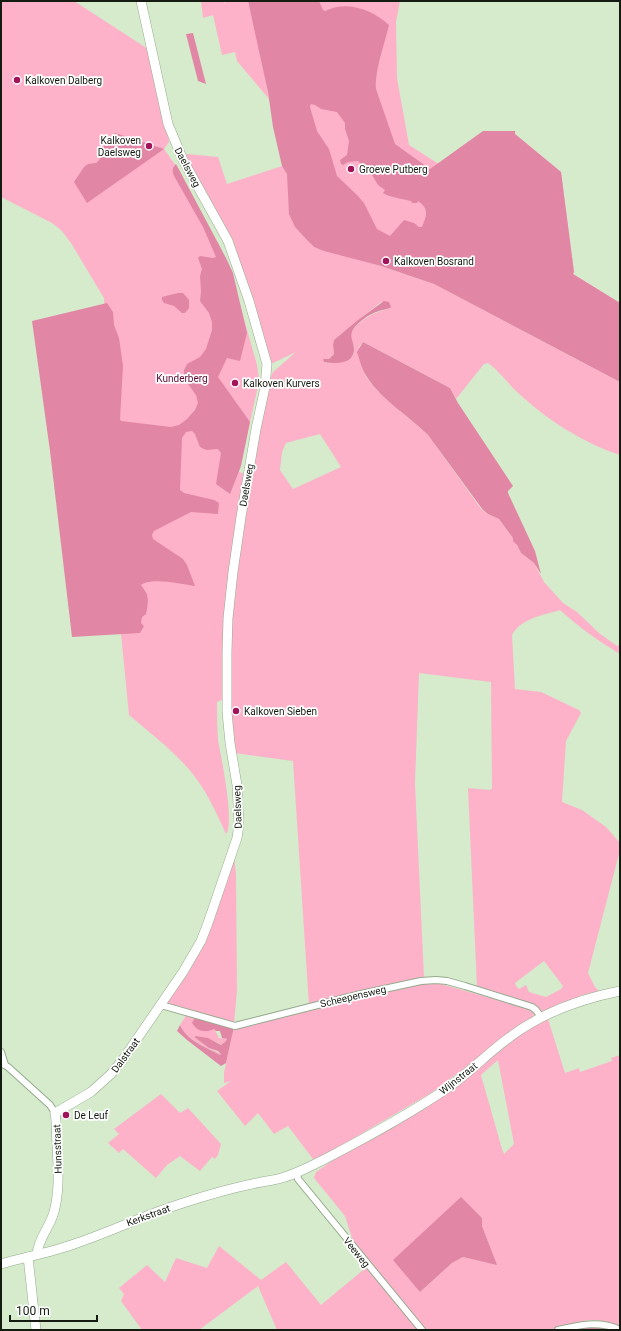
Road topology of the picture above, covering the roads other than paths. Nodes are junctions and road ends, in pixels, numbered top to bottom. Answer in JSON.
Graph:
{"nodes":[{"id":1,"x":141,"y":1,"type":"edge"},
{"id":2,"x":178,"y":980,"type":"joint"},
{"id":3,"x":620,"y":990,"type":"edge"},
{"id":4,"x":161,"y":1004,"type":"junction"},
{"id":5,"x":541,"y":1018,"type":"junction"},
{"id":6,"x":1,"y":1052,"type":"edge"},
{"id":7,"x":3,"y":1064,"type":"edge"},
{"id":8,"x":55,"y":1113,"type":"junction"},
{"id":9,"x":297,"y":1172,"type":"junction"},
{"id":10,"x":32,"y":1256,"type":"junction"},
{"id":11,"x":1,"y":1264,"type":"edge"},
{"id":12,"x":36,"y":1330,"type":"edge"},
{"id":13,"x":422,"y":1330,"type":"edge"},
{"id":14,"x":558,"y":1330,"type":"edge"},
{"id":15,"x":620,"y":1330,"type":"edge"}],
"edges":[{"from":1,"to":2,"type":"street","name":"Daelsweg"},
{"from":2,"to":4,"type":"street","name":"Dalstraat"},
{"from":3,"to":5,"type":"street","name":"Wijnstraat"},
{"from":4,"to":5,"type":"street","name":"Scheepensweg"},
{"from":4,"to":8,"type":"street","name":"Dalstraat"},
{"from":5,"to":9,"type":"street","name":"Wijnstraat"},
{"from":6,"to":7,"type":"street"},
{"from":7,"to":8,"type":"street","name":"Hunsstraat"},
{"from":8,"to":10,"type":"street","name":"Hunsstraat"},
{"from":9,"to":10,"type":"street","name":"Kerkstraat"},
{"from":9,"to":13,"type":"street","name":"Veeweg"},
{"from":10,"to":11,"type":"street","name":"Kerkstraat"},
{"from":10,"to":12,"type":"street"},
{"from":14,"to":15,"type":"street"}]}
